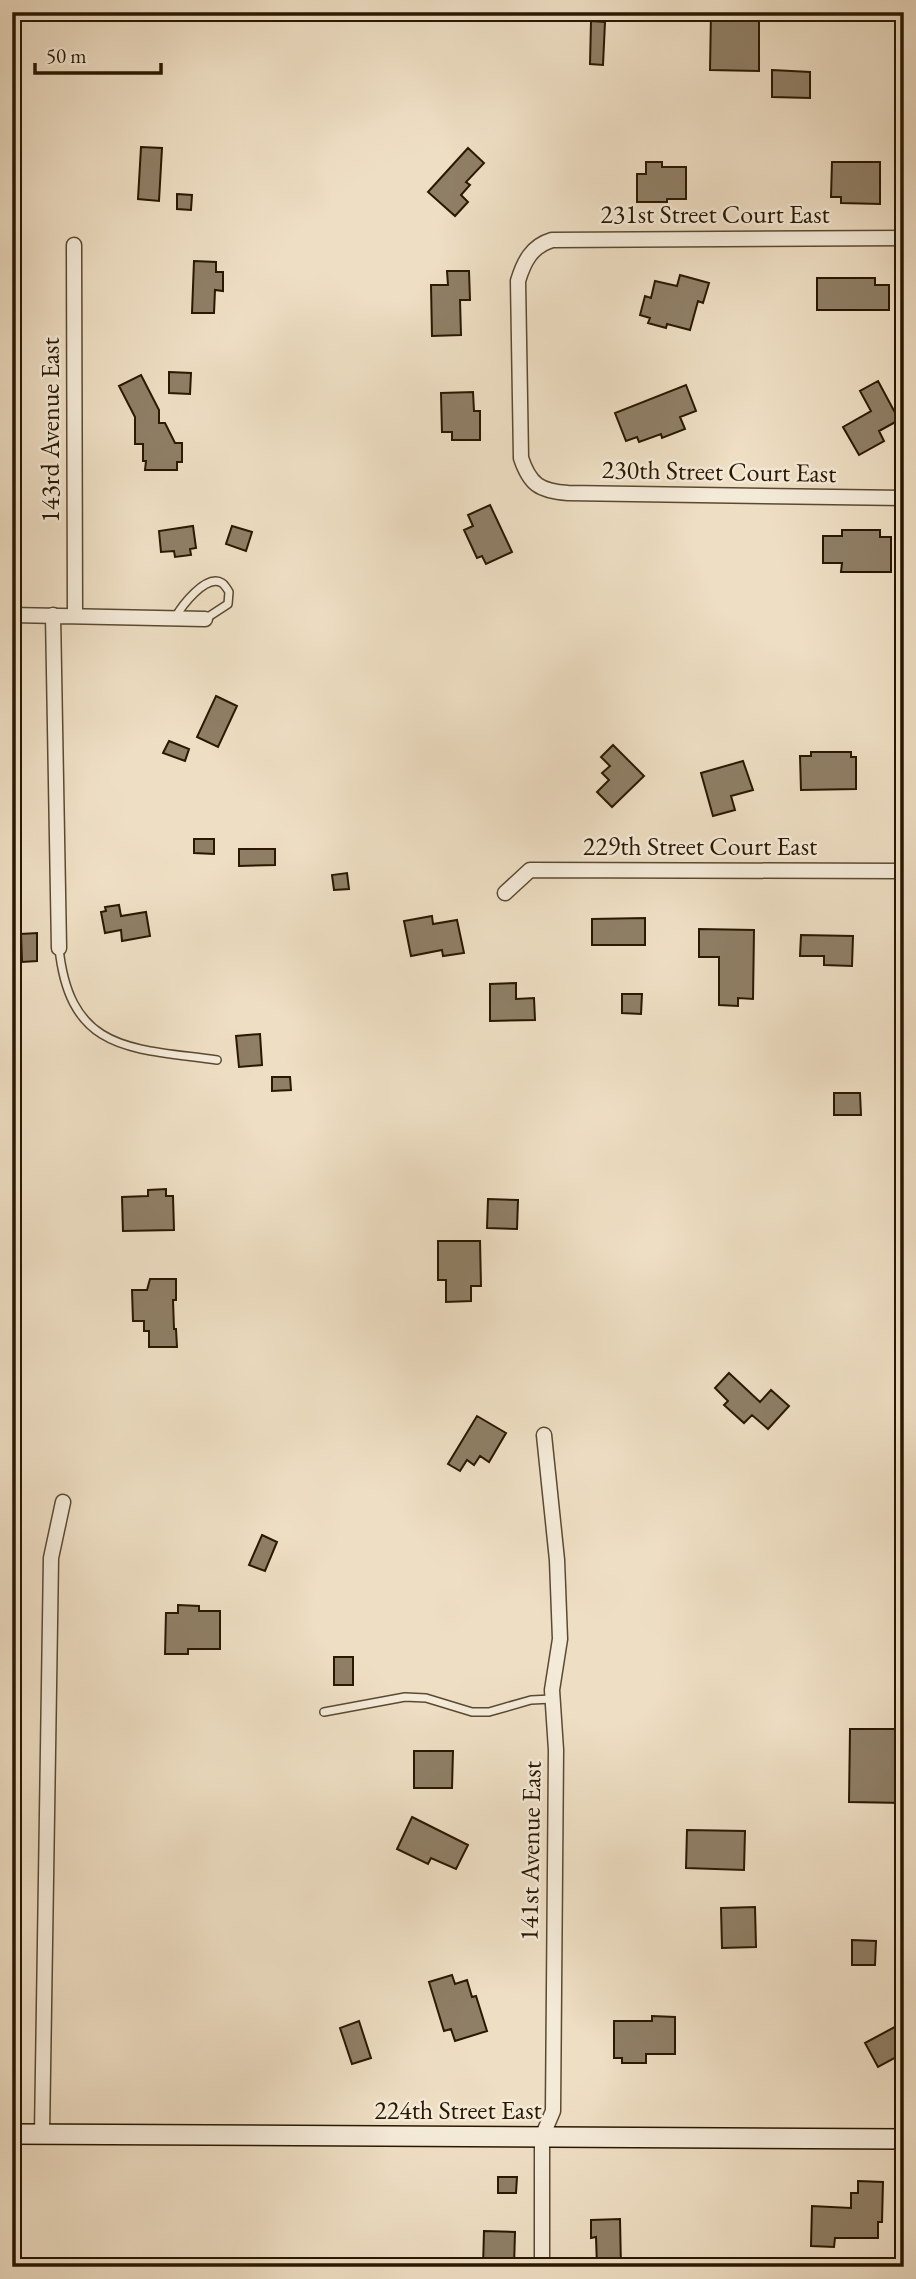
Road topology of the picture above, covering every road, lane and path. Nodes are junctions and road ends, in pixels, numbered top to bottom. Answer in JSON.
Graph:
{"nodes":[{"id":1,"x":904,"y":238,"type":"edge"},
{"id":2,"x":74,"y":245,"type":"dead end"},
{"id":3,"x":535,"y":484,"type":"joint"},
{"id":4,"x":904,"y":498,"type":"edge"},
{"id":5,"x":12,"y":615,"type":"edge"},
{"id":6,"x":53,"y":615,"type":"junction"},
{"id":7,"x":75,"y":615,"type":"junction"},
{"id":8,"x":175,"y":618,"type":"junction"},
{"id":9,"x":205,"y":619,"type":"joint"},
{"id":10,"x":904,"y":871,"type":"edge"},
{"id":11,"x":505,"y":893,"type":"dead end"},
{"id":12,"x":59,"y":948,"type":"joint"},
{"id":13,"x":218,"y":1060,"type":"dead end"},
{"id":14,"x":544,"y":1435,"type":"dead end"},
{"id":15,"x":63,"y":1502,"type":"dead end"},
{"id":16,"x":553,"y":1699,"type":"junction"},
{"id":17,"x":324,"y":1712,"type":"dead end"},
{"id":18,"x":12,"y":2134,"type":"edge"},
{"id":19,"x":42,"y":2134,"type":"junction"},
{"id":20,"x":542,"y":2137,"type":"junction"},
{"id":21,"x":904,"y":2139,"type":"edge"},
{"id":22,"x":542,"y":2267,"type":"edge"}],
"edges":[{"from":1,"to":3,"type":"street","name":"231st Street Court East"},
{"from":2,"to":7,"type":"street","name":"143rd Avenue East"},
{"from":3,"to":4,"type":"street","name":"230th Street Court East"},
{"from":5,"to":6,"type":"street"},
{"from":6,"to":7,"type":"street"},
{"from":6,"to":12,"type":"street"},
{"from":7,"to":8,"type":"street"},
{"from":8,"to":9,"type":"street"},
{"from":8,"to":9,"type":"lane"},
{"from":10,"to":11,"type":"street","name":"229th Street Court East"},
{"from":12,"to":13,"type":"lane"},
{"from":14,"to":16,"type":"street","name":"141st Avenue East"},
{"from":15,"to":19,"type":"street"},
{"from":16,"to":17,"type":"lane"},
{"from":16,"to":20,"type":"street","name":"141st Avenue East"},
{"from":18,"to":19,"type":"street","name":"224th Street East"},
{"from":19,"to":20,"type":"street","name":"224th Street East"},
{"from":20,"to":21,"type":"street","name":"224th Street East"},
{"from":20,"to":22,"type":"street","name":"141st Avenue East"}]}
